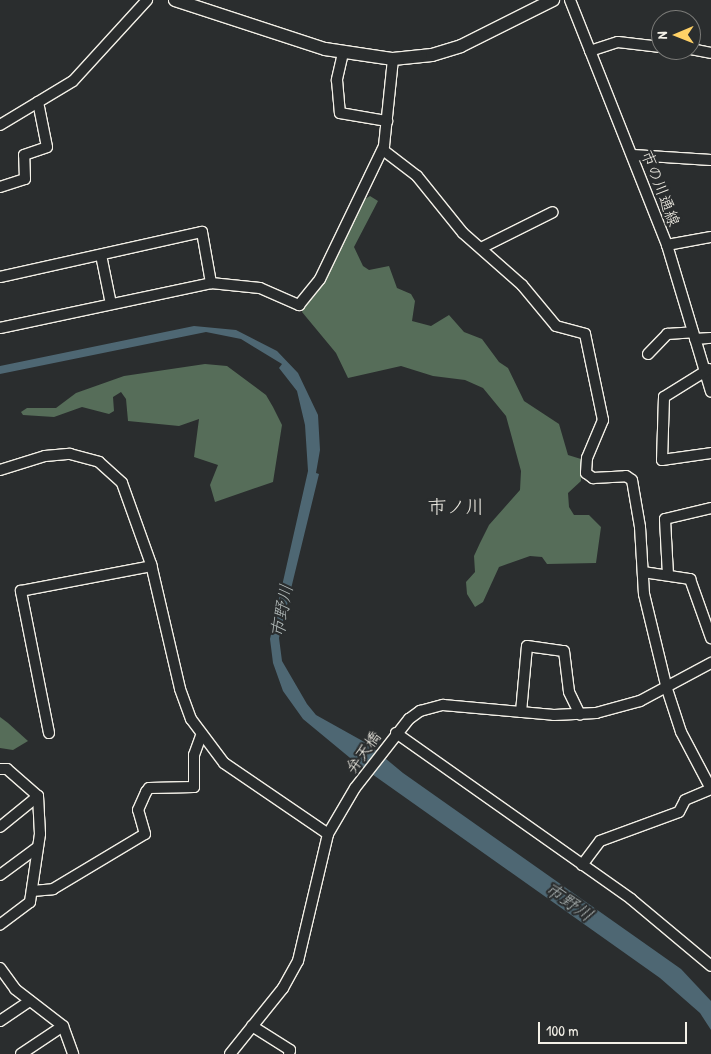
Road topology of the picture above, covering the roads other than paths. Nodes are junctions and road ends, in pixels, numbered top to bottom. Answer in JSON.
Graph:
{"nodes":[{"id":1,"x":147,"y":0,"type":"edge"},
{"id":2,"x":175,"y":0,"type":"edge"},
{"id":3,"x":553,"y":0,"type":"edge"},
{"id":4,"x":570,"y":0,"type":"edge"},
{"id":5,"x":651,"y":46,"type":"edge"},
{"id":6,"x":590,"y":52,"type":"junction"},
{"id":7,"x":343,"y":53,"type":"junction"},
{"id":8,"x":393,"y":59,"type":"junction"},
{"id":9,"x":38,"y":102,"type":"junction"},
{"id":10,"x":387,"y":121,"type":"junction"},
{"id":11,"x":0,"y":125,"type":"edge"},
{"id":12,"x":382,"y":150,"type":"junction"},
{"id":13,"x":633,"y":155,"type":"junction"},
{"id":14,"x":711,"y":160,"type":"edge"},
{"id":15,"x":0,"y":186,"type":"edge"},
{"id":16,"x":553,"y":212,"type":"dead end"},
{"id":17,"x":711,"y":237,"type":"edge"},
{"id":18,"x":667,"y":245,"type":"junction"},
{"id":19,"x":481,"y":248,"type":"junction"},
{"id":20,"x":101,"y":255,"type":"junction"},
{"id":21,"x":0,"y":277,"type":"edge"},
{"id":22,"x":211,"y":283,"type":"junction"},
{"id":23,"x":111,"y":304,"type":"junction"},
{"id":24,"x":0,"y":328,"type":"edge"},
{"id":25,"x":694,"y":336,"type":"junction"},
{"id":26,"x":711,"y":338,"type":"edge"},
{"id":27,"x":648,"y":354,"type":"dead end"},
{"id":28,"x":708,"y":369,"type":"edge"},
{"id":29,"x":711,"y":392,"type":"edge"},
{"id":30,"x":711,"y":453,"type":"edge"},
{"id":31,"x":0,"y":470,"type":"edge"},
{"id":32,"x":711,"y":508,"type":"edge"},
{"id":33,"x":152,"y":566,"type":"junction"},
{"id":34,"x":643,"y":572,"type":"junction"},
{"id":35,"x":668,"y":575,"type":"junction"},
{"id":36,"x":711,"y":638,"type":"edge"},
{"id":37,"x":711,"y":663,"type":"edge"},
{"id":38,"x":667,"y":688,"type":"junction"},
{"id":39,"x":521,"y":712,"type":"junction"},
{"id":40,"x":580,"y":715,"type":"junction"},
{"id":41,"x":49,"y":733,"type":"dead end"},
{"id":42,"x":396,"y":733,"type":"junction"},
{"id":43,"x":201,"y":736,"type":"junction"},
{"id":44,"x":2,"y":771,"type":"edge"},
{"id":45,"x":711,"y":789,"type":"edge"},
{"id":46,"x":38,"y":796,"type":"junction"},
{"id":47,"x":0,"y":826,"type":"edge"},
{"id":48,"x":328,"y":834,"type":"junction"},
{"id":49,"x":38,"y":848,"type":"junction"},
{"id":50,"x":582,"y":865,"type":"junction"},
{"id":51,"x":0,"y":876,"type":"edge"},
{"id":52,"x":32,"y":891,"type":"junction"},
{"id":53,"x":0,"y":925,"type":"edge"},
{"id":54,"x":711,"y":966,"type":"edge"},
{"id":55,"x":0,"y":968,"type":"edge"},
{"id":56,"x":30,"y":1001,"type":"junction"},
{"id":57,"x":0,"y":1021,"type":"edge"},
{"id":58,"x":63,"y":1026,"type":"junction"},
{"id":59,"x":252,"y":1026,"type":"junction"},
{"id":60,"x":21,"y":1054,"type":"edge"},
{"id":61,"x":73,"y":1054,"type":"edge"},
{"id":62,"x":230,"y":1054,"type":"edge"},
{"id":63,"x":289,"y":1054,"type":"edge"}],
"edges":[{"from":1,"to":9,"type":"street"},
{"from":2,"to":7,"type":"main road"},
{"from":3,"to":8,"type":"main road"},
{"from":4,"to":6,"type":"street","name":"市の川通線"},
{"from":5,"to":6,"type":"street"},
{"from":6,"to":13,"type":"street","name":"市の川通線"},
{"from":7,"to":8,"type":"main road"},
{"from":7,"to":10,"type":"street"},
{"from":8,"to":10,"type":"street"},
{"from":9,"to":11,"type":"street"},
{"from":9,"to":15,"type":"street"},
{"from":10,"to":12,"type":"street"},
{"from":12,"to":19,"type":"street"},
{"from":12,"to":22,"type":"street"},
{"from":13,"to":14,"type":"street"},
{"from":13,"to":18,"type":"street","name":"市の川通線"},
{"from":16,"to":19,"type":"street"},
{"from":17,"to":18,"type":"street"},
{"from":18,"to":25,"type":"street","name":"市の川通線"},
{"from":19,"to":34,"type":"street"},
{"from":20,"to":21,"type":"street"},
{"from":20,"to":22,"type":"street"},
{"from":20,"to":23,"type":"street"},
{"from":22,"to":23,"type":"street"},
{"from":23,"to":24,"type":"street"},
{"from":25,"to":26,"type":"street"},
{"from":25,"to":27,"type":"street"},
{"from":25,"to":28,"type":"street","name":"市の川通線"},
{"from":28,"to":29,"type":"street","name":"市の川通線"},
{"from":28,"to":30,"type":"street"},
{"from":31,"to":33,"type":"street"},
{"from":32,"to":35,"type":"street"},
{"from":33,"to":41,"type":"street"},
{"from":33,"to":43,"type":"street"},
{"from":34,"to":35,"type":"street"},
{"from":34,"to":38,"type":"street"},
{"from":35,"to":36,"type":"street"},
{"from":37,"to":38,"type":"street","name":"弁天橋"},
{"from":38,"to":40,"type":"street","name":"弁天橋"},
{"from":38,"to":45,"type":"street"},
{"from":39,"to":40,"type":"street","name":"弁天橋"},
{"from":39,"to":40,"type":"street"},
{"from":39,"to":42,"type":"street","name":"弁天橋"},
{"from":42,"to":48,"type":"street","name":"弁天橋"},
{"from":42,"to":50,"type":"street"},
{"from":43,"to":48,"type":"street"},
{"from":43,"to":52,"type":"street"},
{"from":44,"to":46,"type":"street"},
{"from":45,"to":50,"type":"street"},
{"from":46,"to":47,"type":"street"},
{"from":46,"to":49,"type":"street"},
{"from":48,"to":59,"type":"street","name":"弁天橋"},
{"from":49,"to":51,"type":"street"},
{"from":49,"to":52,"type":"street"},
{"from":50,"to":54,"type":"street"},
{"from":52,"to":53,"type":"street"},
{"from":55,"to":56,"type":"street"},
{"from":56,"to":57,"type":"street"},
{"from":56,"to":58,"type":"street"},
{"from":58,"to":60,"type":"street"},
{"from":58,"to":61,"type":"street"},
{"from":59,"to":62,"type":"street","name":"弁天橋"},
{"from":59,"to":63,"type":"street"}]}
